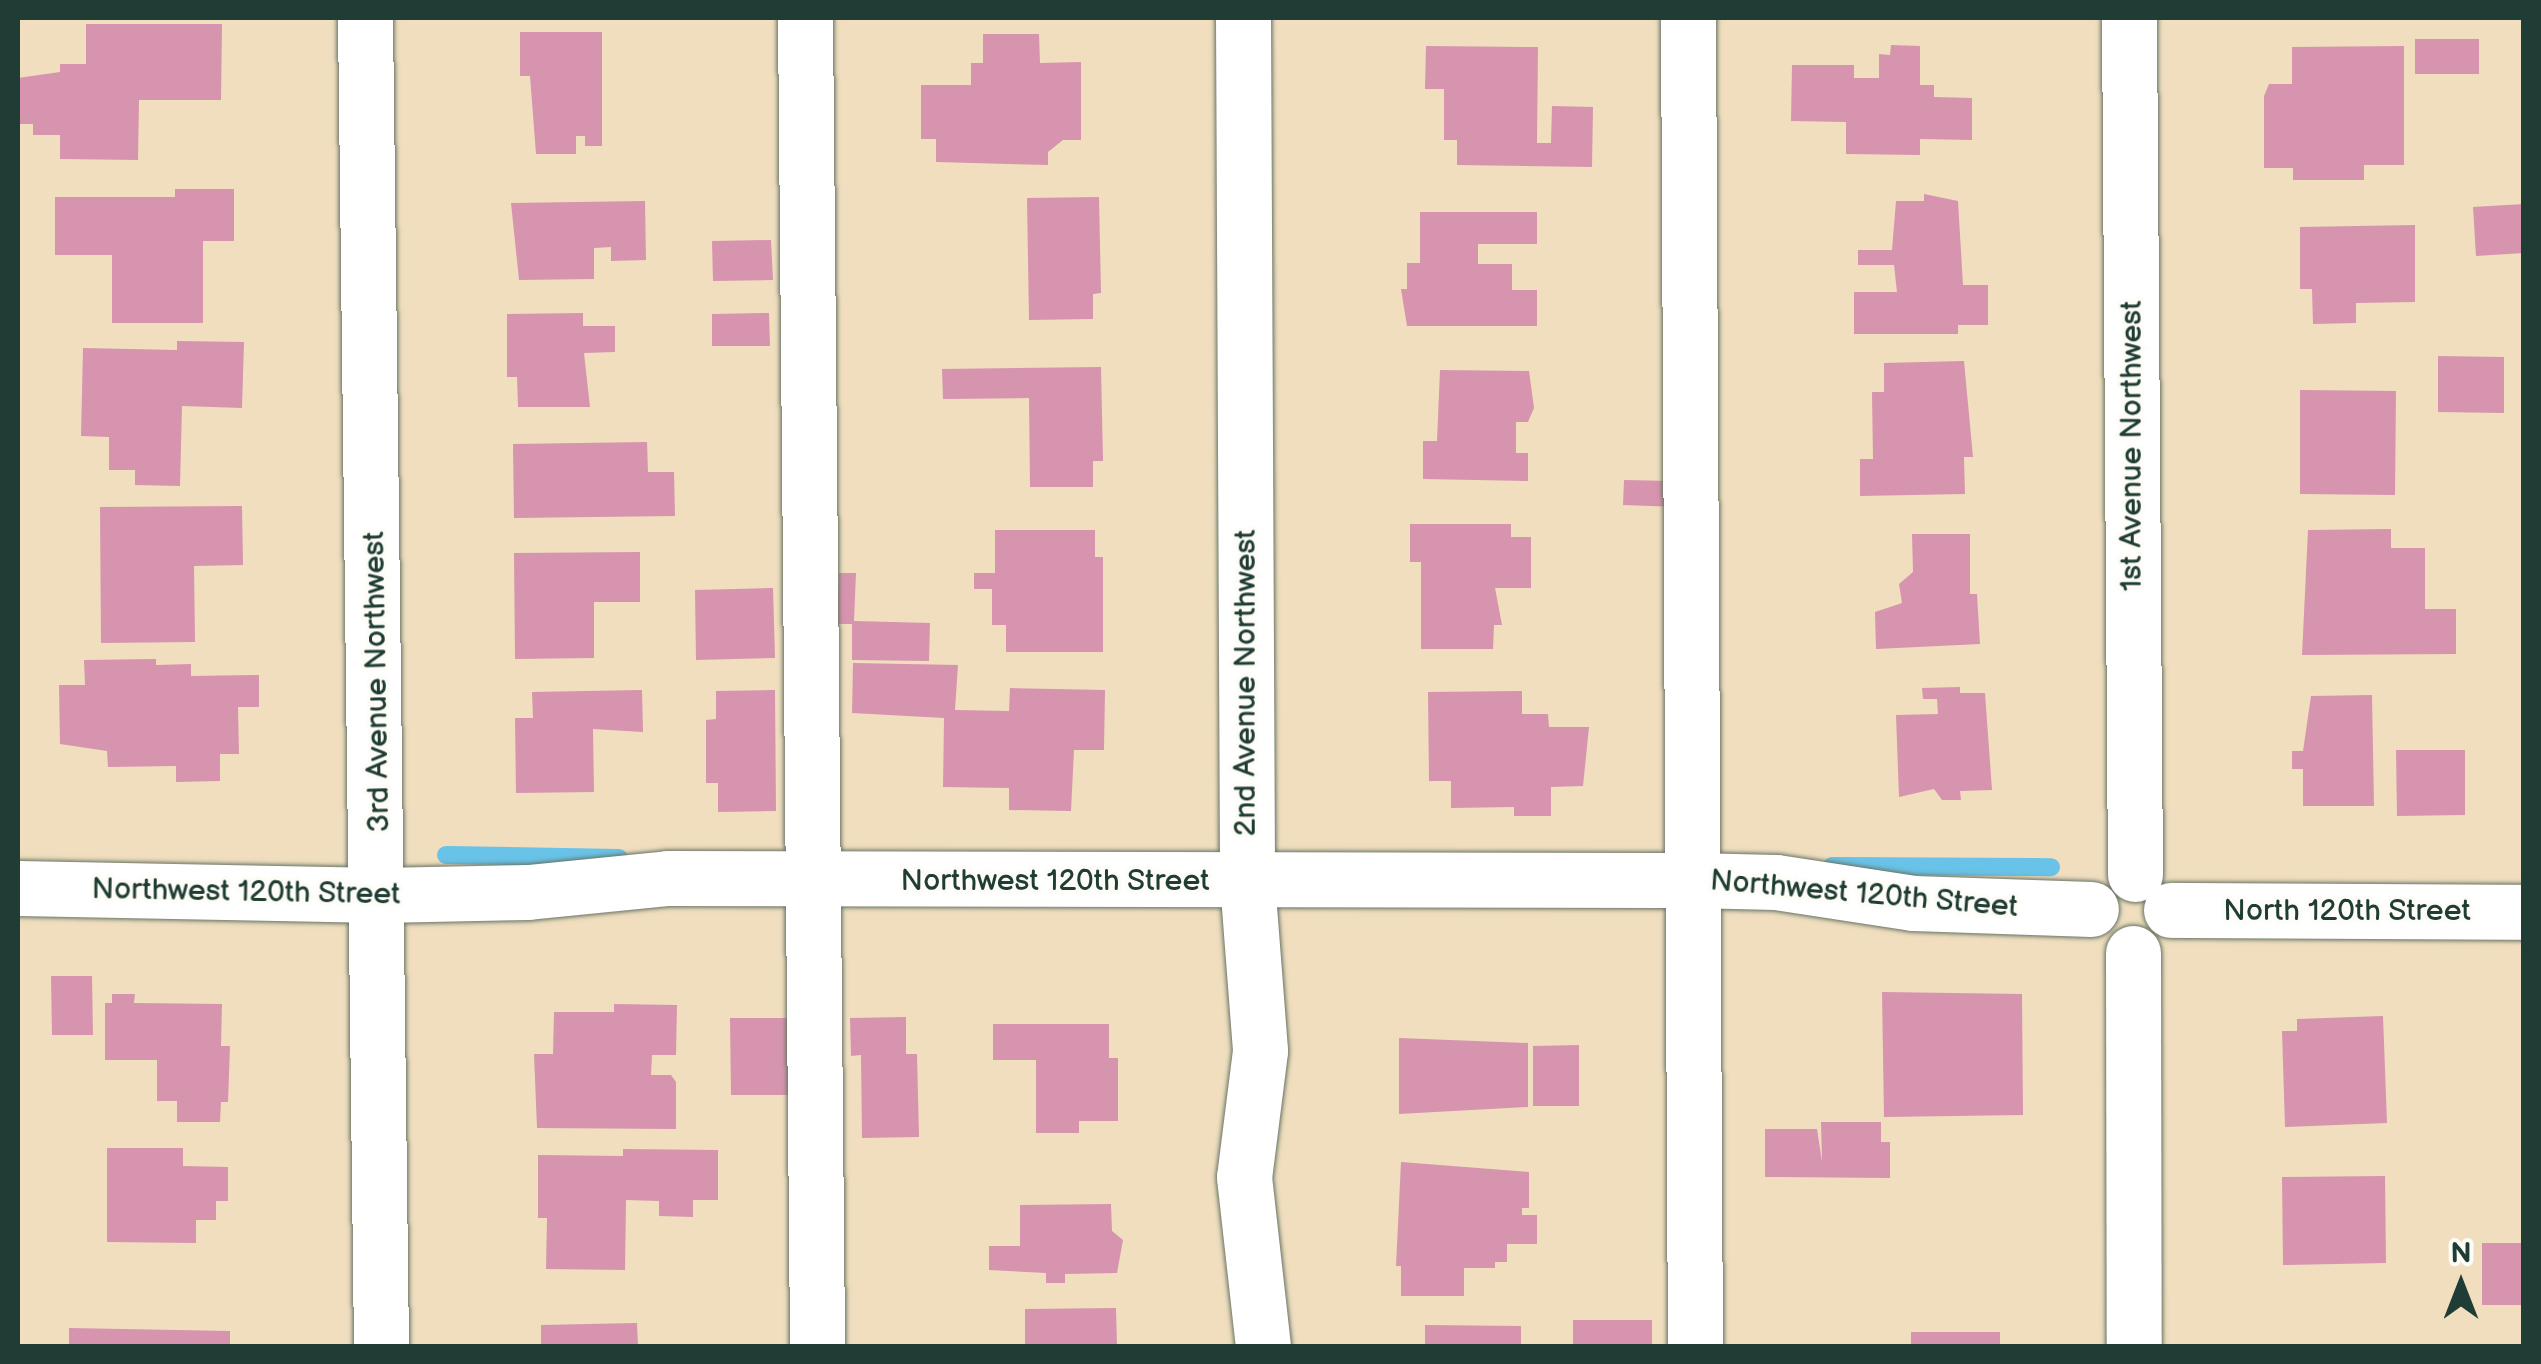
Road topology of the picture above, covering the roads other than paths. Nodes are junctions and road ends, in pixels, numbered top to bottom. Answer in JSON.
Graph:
{"nodes":[{"id":1,"x":366,"y":18,"type":"edge"},
{"id":2,"x":805,"y":18,"type":"edge"},
{"id":3,"x":1243,"y":18,"type":"edge"},
{"id":4,"x":1688,"y":18,"type":"edge"},
{"id":5,"x":2130,"y":18,"type":"edge"},
{"id":6,"x":811,"y":880,"type":"junction"},
{"id":7,"x":1692,"y":880,"type":"junction"},
{"id":8,"x":1247,"y":882,"type":"junction"},
{"id":9,"x":18,"y":888,"type":"edge"},
{"id":10,"x":2152,"y":892,"type":"junction"},
{"id":11,"x":380,"y":895,"type":"junction"},
{"id":12,"x":2091,"y":909,"type":"junction"},
{"id":13,"x":2524,"y":912,"type":"edge"},
{"id":14,"x":2132,"y":953,"type":"junction"},
{"id":15,"x":380,"y":1346,"type":"edge"},
{"id":16,"x":816,"y":1346,"type":"edge"},
{"id":17,"x":1263,"y":1346,"type":"edge"},
{"id":18,"x":1695,"y":1346,"type":"edge"},
{"id":19,"x":2134,"y":1346,"type":"edge"}],
"edges":[{"from":1,"to":11,"type":"street","name":"3rd Avenue Northwest"},
{"from":2,"to":6,"type":"street"},
{"from":3,"to":8,"type":"street","name":"2nd Avenue Northwest"},
{"from":4,"to":7,"type":"street"},
{"from":5,"to":10,"type":"street","name":"1st Avenue Northwest"},
{"from":6,"to":8,"type":"street","name":"Northwest 120th Street"},
{"from":6,"to":11,"type":"street","name":"Northwest 120th Street"},
{"from":6,"to":16,"type":"street"},
{"from":7,"to":8,"type":"street","name":"Northwest 120th Street"},
{"from":7,"to":12,"type":"street","name":"Northwest 120th Street"},
{"from":7,"to":18,"type":"street"},
{"from":8,"to":17,"type":"street","name":"2nd Avenue Northwest"},
{"from":9,"to":11,"type":"street","name":"Northwest 120th Street"},
{"from":10,"to":12,"type":"street"},
{"from":10,"to":13,"type":"street","name":"North 120th Street"},
{"from":10,"to":14,"type":"street"},
{"from":11,"to":15,"type":"street","name":"3rd Avenue Northwest"},
{"from":12,"to":14,"type":"street"},
{"from":14,"to":19,"type":"street"}]}
